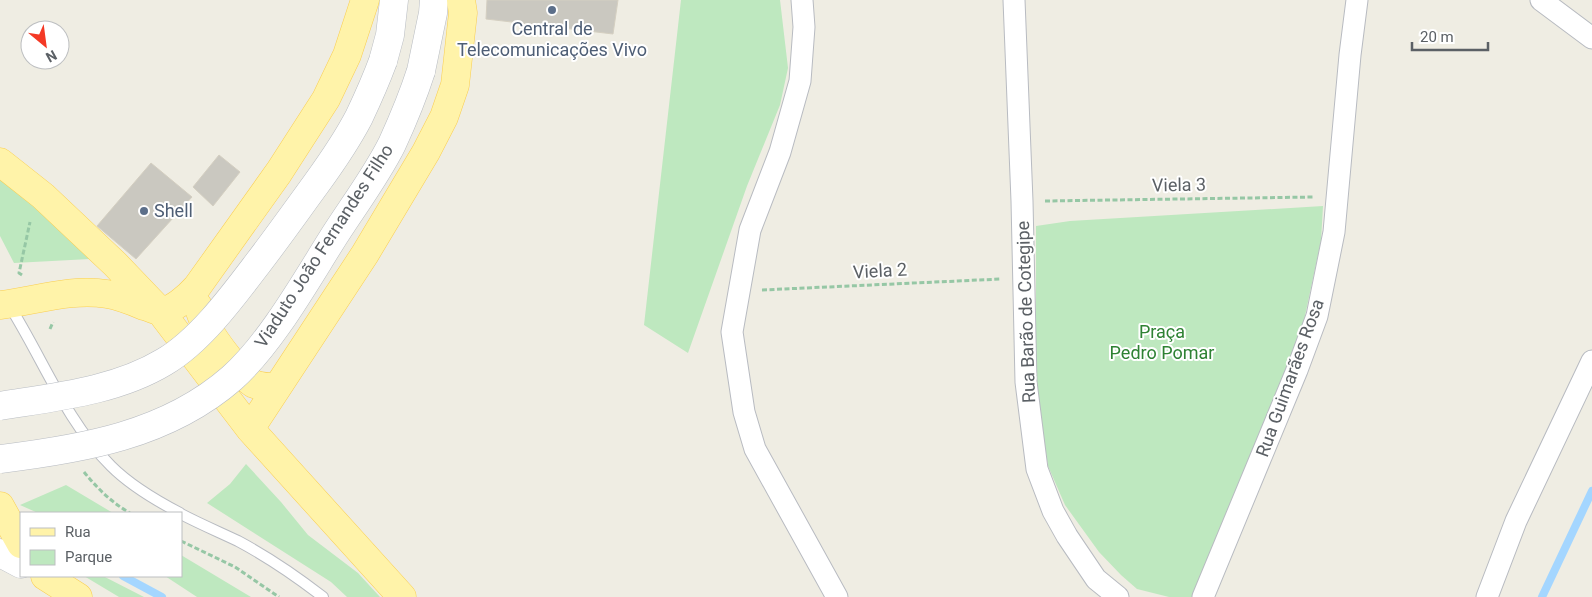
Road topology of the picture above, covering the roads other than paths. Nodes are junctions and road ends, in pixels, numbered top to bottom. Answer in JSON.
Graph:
{"nodes":[{"id":1,"x":365,"y":0,"type":"edge"},
{"id":2,"x":394,"y":0,"type":"edge"},
{"id":3,"x":434,"y":0,"type":"edge"},
{"id":4,"x":461,"y":0,"type":"edge"},
{"id":5,"x":802,"y":0,"type":"edge"},
{"id":6,"x":1014,"y":0,"type":"edge"},
{"id":7,"x":1022,"y":0,"type":"edge"},
{"id":8,"x":1357,"y":0,"type":"edge"},
{"id":9,"x":1541,"y":0,"type":"edge"},
{"id":10,"x":1592,"y":38,"type":"edge"},
{"id":11,"x":0,"y":162,"type":"edge"},
{"id":12,"x":197,"y":287,"type":"junction"},
{"id":13,"x":6,"y":297,"type":"edge"},
{"id":14,"x":160,"y":311,"type":"junction"},
{"id":15,"x":1592,"y":361,"type":"edge"},
{"id":16,"x":277,"y":387,"type":"junction"},
{"id":17,"x":0,"y":406,"type":"edge"},
{"id":18,"x":250,"y":429,"type":"junction"},
{"id":19,"x":0,"y":459,"type":"edge"},
{"id":20,"x":0,"y":506,"type":"edge"},
{"id":21,"x":178,"y":512,"type":"edge"},
{"id":22,"x":182,"y":514,"type":"edge"},
{"id":23,"x":20,"y":542,"type":"edge"},
{"id":24,"x":0,"y":553,"type":"edge"},
{"id":25,"x":20,"y":563,"type":"edge"},
{"id":26,"x":47,"y":577,"type":"edge"},
{"id":27,"x":78,"y":597,"type":"edge"},
{"id":28,"x":322,"y":597,"type":"edge"},
{"id":29,"x":402,"y":597,"type":"edge"},
{"id":30,"x":837,"y":597,"type":"edge"},
{"id":31,"x":1118,"y":597,"type":"edge"},
{"id":32,"x":1203,"y":597,"type":"edge"},
{"id":33,"x":1487,"y":597,"type":"edge"}],
"edges":[{"from":1,"to":12,"type":"main road"},
{"from":2,"to":17,"type":"main road","bridge":true},
{"from":3,"to":19,"type":"main road","name":"Viaduto João Fernandes Filho","bridge":true},
{"from":4,"to":16,"type":"main road"},
{"from":5,"to":30,"type":"street"},
{"from":6,"to":7,"type":"lane"},
{"from":6,"to":31,"type":"street","name":"Rua Barão de Cotegipe"},
{"from":8,"to":32,"type":"street","name":"Rua Guimarães Rosa"},
{"from":9,"to":10,"type":"street"},
{"from":11,"to":14,"type":"main road"},
{"from":12,"to":14,"type":"main road"},
{"from":12,"to":16,"type":"main road"},
{"from":13,"to":14,"type":"main road"},
{"from":13,"to":21,"type":"lane"},
{"from":14,"to":18,"type":"main road"},
{"from":15,"to":33,"type":"street"},
{"from":16,"to":18,"type":"main road"},
{"from":18,"to":29,"type":"main road"},
{"from":20,"to":23,"type":"main road"},
{"from":22,"to":28,"type":"lane"},
{"from":24,"to":25,"type":"main road"},
{"from":26,"to":27,"type":"main road"}]}
